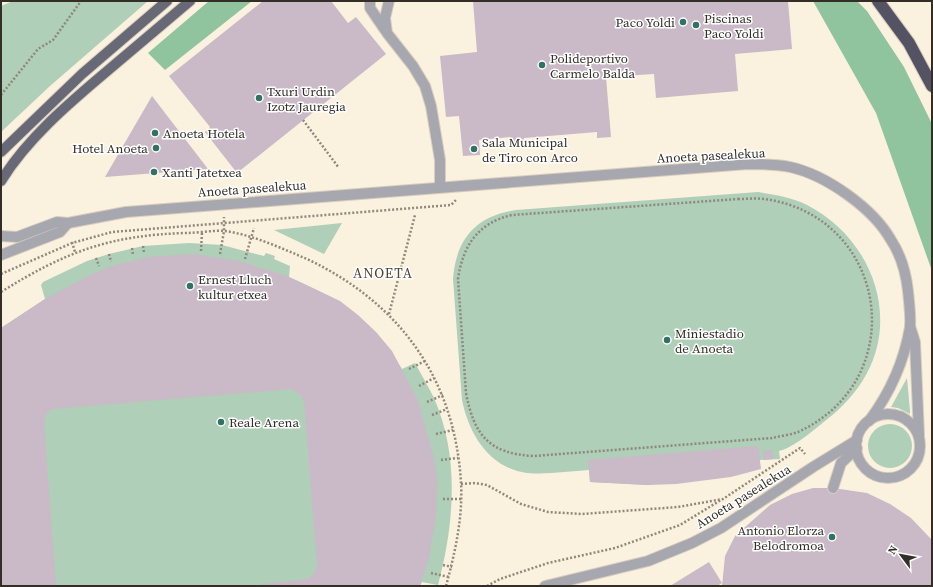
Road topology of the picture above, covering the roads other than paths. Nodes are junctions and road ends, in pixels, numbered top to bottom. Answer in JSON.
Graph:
{"nodes":[{"id":1,"x":167,"y":1,"type":"edge"},
{"id":2,"x":190,"y":1,"type":"edge"},
{"id":3,"x":370,"y":1,"type":"edge"},
{"id":4,"x":389,"y":1,"type":"edge"},
{"id":5,"x":878,"y":1,"type":"edge"},
{"id":6,"x":387,"y":33,"type":"junction"},
{"id":7,"x":932,"y":86,"type":"edge"},
{"id":8,"x":1,"y":152,"type":"edge"},
{"id":9,"x":1,"y":181,"type":"edge"},
{"id":10,"x":440,"y":187,"type":"junction"},
{"id":11,"x":68,"y":223,"type":"junction"},
{"id":12,"x":1,"y":236,"type":"edge"},
{"id":13,"x":1,"y":255,"type":"edge"},
{"id":14,"x":910,"y":326,"type":"junction"},
{"id":15,"x":869,"y":421,"type":"junction"},
{"id":16,"x":919,"y":437,"type":"junction"},
{"id":17,"x":857,"y":444,"type":"junction"},
{"id":18,"x":833,"y":488,"type":"dead end"},
{"id":19,"x":545,"y":586,"type":"edge"}],
"edges":[{"from":1,"to":8,"type":"main road"},
{"from":2,"to":9,"type":"main road"},
{"from":3,"to":6,"type":"street"},
{"from":4,"to":6,"type":"street"},
{"from":5,"to":7,"type":"highway"},
{"from":6,"to":10,"type":"street"},
{"from":10,"to":11,"type":"street","name":"Anoeta pasealekua"},
{"from":10,"to":14,"type":"street","name":"Anoeta pasealekua"},
{"from":11,"to":12,"type":"street","name":"Anoeta pasealekua"},
{"from":11,"to":13,"type":"street","name":"Anoeta pasealekua"},
{"from":14,"to":15,"type":"street","name":"Anoeta pasealekua"},
{"from":14,"to":16,"type":"street","name":"Anoeta pasealekua"},
{"from":15,"to":16,"type":"street"},
{"from":15,"to":17,"type":"street"},
{"from":16,"to":17,"type":"street"},
{"from":17,"to":18,"type":"street"},
{"from":17,"to":19,"type":"street","name":"Anoeta pasealekua"}]}
